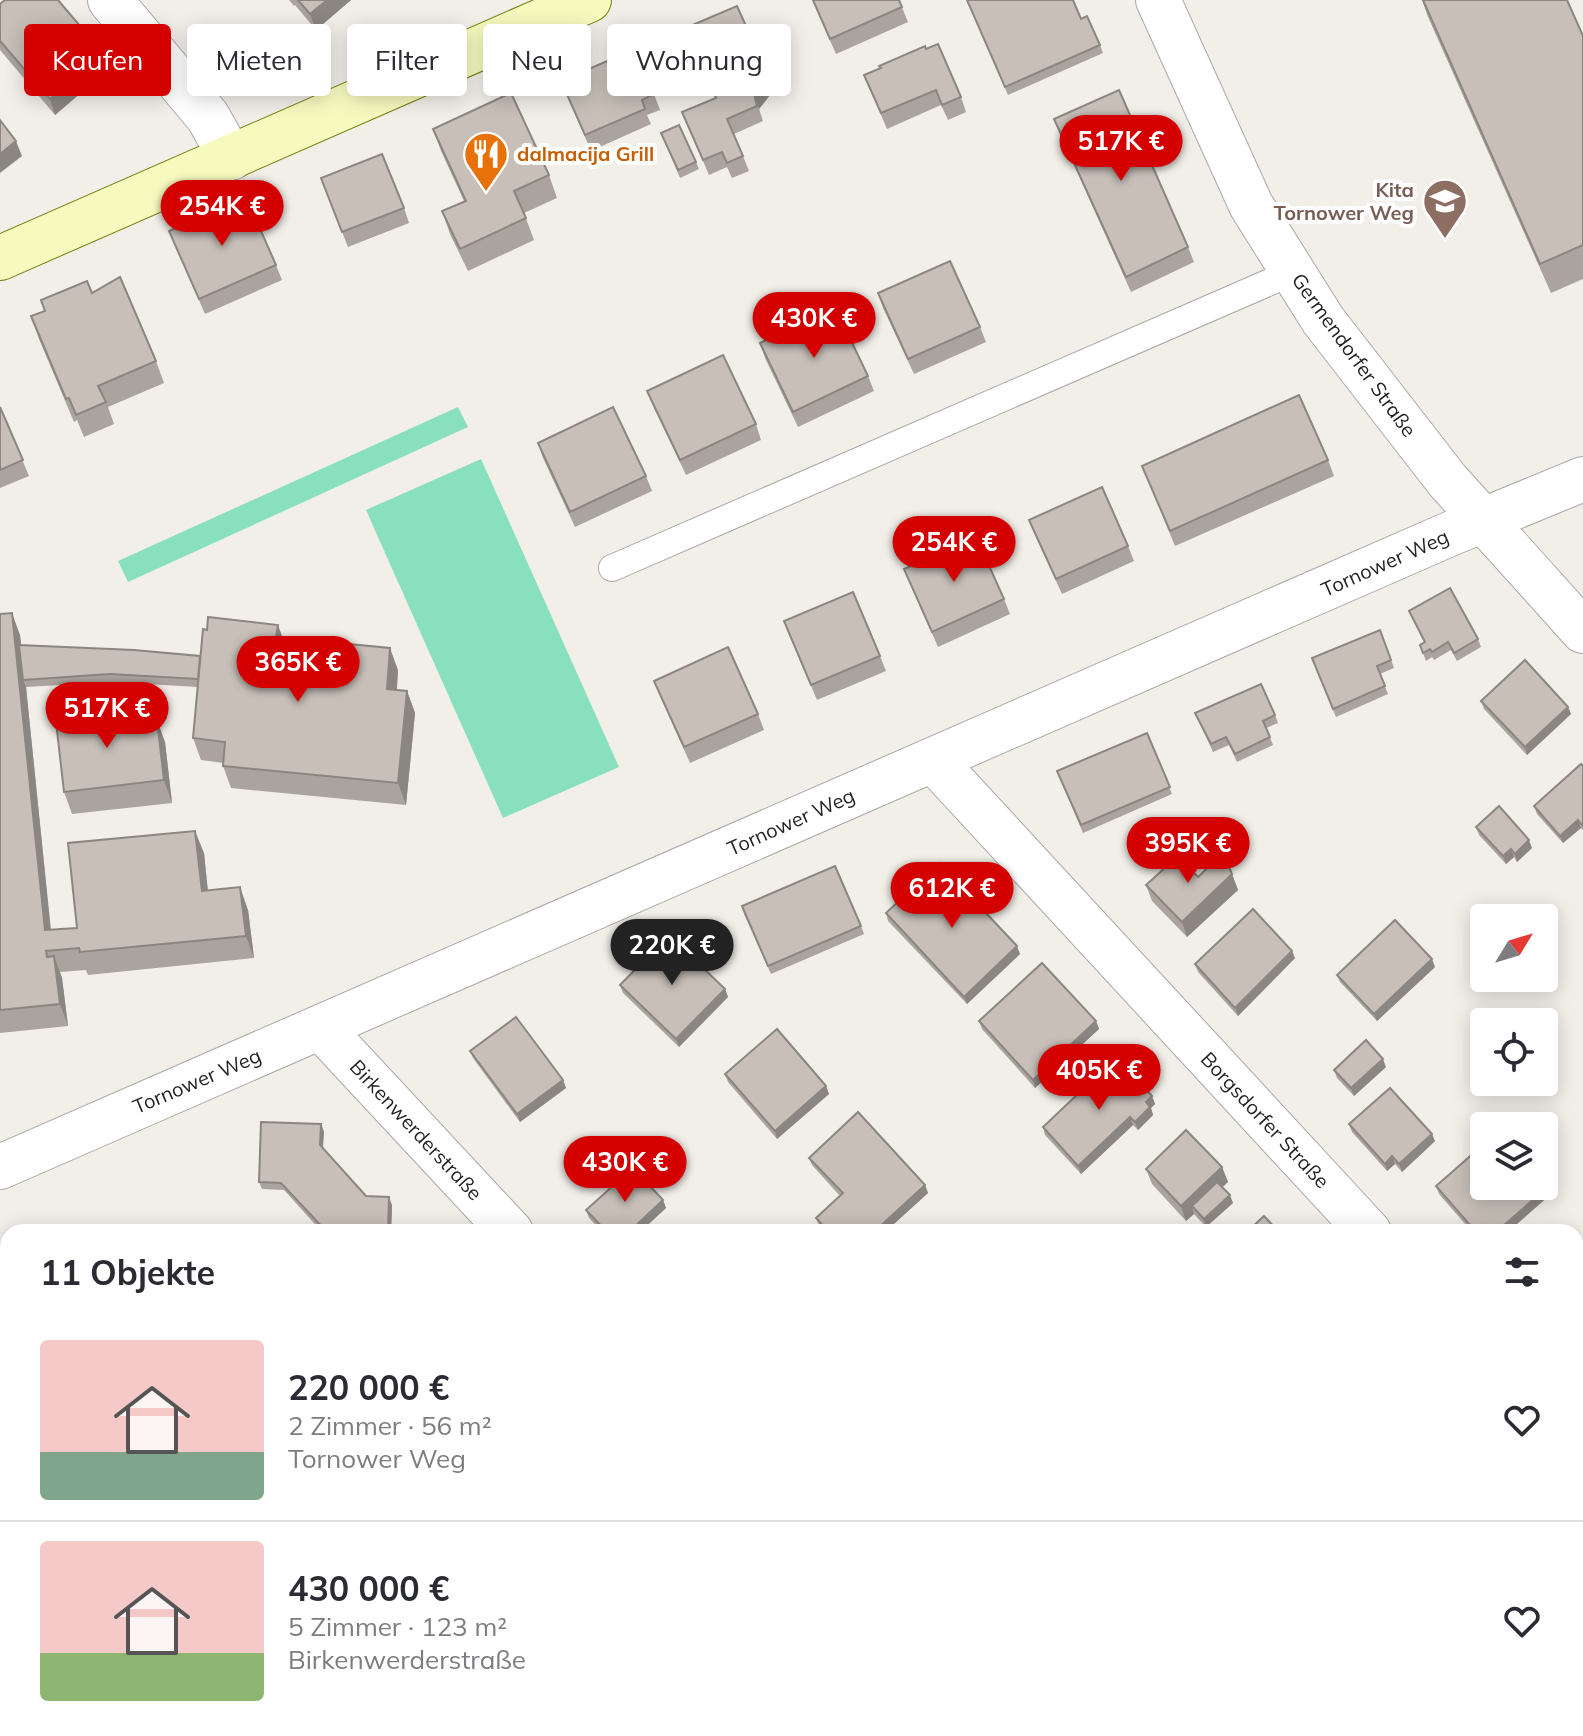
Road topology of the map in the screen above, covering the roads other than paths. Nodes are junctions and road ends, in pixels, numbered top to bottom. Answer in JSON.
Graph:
{"nodes":[{"id":1,"x":110,"y":0,"type":"edge"},
{"id":2,"x":589,"y":0,"type":"edge"},
{"id":3,"x":1158,"y":0,"type":"edge"},
{"id":4,"x":231,"y":158,"type":"junction"},
{"id":5,"x":0,"y":258,"type":"edge"},
{"id":6,"x":1293,"y":272,"type":"junction"},
{"id":7,"x":1583,"y":479,"type":"edge"},
{"id":8,"x":1482,"y":520,"type":"junction"},
{"id":9,"x":612,"y":568,"type":"dead end"},
{"id":10,"x":1583,"y":631,"type":"edge"},
{"id":11,"x":933,"y":760,"type":"junction"},
{"id":12,"x":321,"y":1028,"type":"junction"},
{"id":13,"x":0,"y":1167,"type":"edge"},
{"id":14,"x":504,"y":1224,"type":"edge"},
{"id":15,"x":1362,"y":1224,"type":"edge"}],
"edges":[{"from":1,"to":4,"type":"street"},
{"from":2,"to":4,"type":"main road"},
{"from":3,"to":6,"type":"street","name":"Germendorfer Straße"},
{"from":4,"to":5,"type":"main road"},
{"from":6,"to":8,"type":"street","name":"Germendorfer Straße"},
{"from":6,"to":9,"type":"lane"},
{"from":7,"to":8,"type":"street","name":"Tornower Weg"},
{"from":8,"to":10,"type":"street","name":"Germendorfer Straße"},
{"from":8,"to":11,"type":"street","name":"Tornower Weg"},
{"from":11,"to":12,"type":"street","name":"Tornower Weg"},
{"from":11,"to":15,"type":"street","name":"Borgsdorfer Straße"},
{"from":12,"to":13,"type":"street","name":"Tornower Weg"},
{"from":12,"to":14,"type":"street","name":"Birkenwerderstraße"}]}
